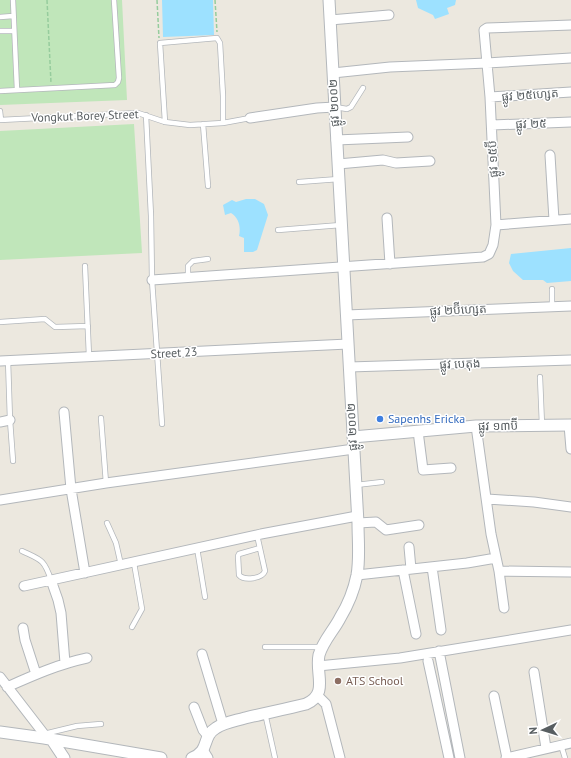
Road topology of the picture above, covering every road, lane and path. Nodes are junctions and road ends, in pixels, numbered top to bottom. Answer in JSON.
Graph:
{"nodes":[{"id":1,"x":13,"y":0,"type":"edge"},
{"id":2,"x":47,"y":0,"type":"edge"},
{"id":3,"x":114,"y":0,"type":"edge"},
{"id":4,"x":157,"y":0,"type":"edge"},
{"id":5,"x":215,"y":0,"type":"edge"},
{"id":6,"x":329,"y":0,"type":"edge"},
{"id":7,"x":389,"y":15,"type":"dead end"},
{"id":8,"x":14,"y":16,"type":"junction"},
{"id":9,"x":0,"y":17,"type":"edge"},
{"id":10,"x":330,"y":20,"type":"junction"},
{"id":11,"x":571,"y":25,"type":"edge"},
{"id":12,"x":14,"y":30,"type":"junction"},
{"id":13,"x":0,"y":31,"type":"edge"},
{"id":14,"x":217,"y":38,"type":"junction"},
{"id":15,"x":160,"y":43,"type":"junction"},
{"id":16,"x":571,"y":58,"type":"edge"},
{"id":17,"x":487,"y":63,"type":"junction"},
{"id":18,"x":333,"y":73,"type":"junction"},
{"id":19,"x":363,"y":88,"type":"dead end"},
{"id":20,"x":52,"y":89,"type":"junction"},
{"id":21,"x":17,"y":90,"type":"junction"},
{"id":22,"x":0,"y":91,"type":"edge"},
{"id":23,"x":571,"y":92,"type":"edge"},
{"id":24,"x":490,"y":98,"type":"junction"},
{"id":25,"x":335,"y":107,"type":"junction"},
{"id":26,"x":0,"y":111,"type":"edge"},
{"id":27,"x":146,"y":115,"type":"junction"},
{"id":28,"x":250,"y":118,"type":"joint"},
{"id":29,"x":0,"y":120,"type":"edge"},
{"id":30,"x":165,"y":122,"type":"junction"},
{"id":31,"x":571,"y":122,"type":"edge"},
{"id":32,"x":203,"y":124,"type":"junction"},
{"id":33,"x":223,"y":124,"type":"junction"},
{"id":34,"x":492,"y":125,"type":"junction"},
{"id":35,"x":408,"y":137,"type":"dead end"},
{"id":36,"x":336,"y":140,"type":"junction"},
{"id":37,"x":550,"y":155,"type":"dead end"},
{"id":38,"x":430,"y":161,"type":"dead end"},
{"id":39,"x":338,"y":164,"type":"junction"},
{"id":40,"x":339,"y":179,"type":"junction"},
{"id":41,"x":299,"y":182,"type":"dead end"},
{"id":42,"x":208,"y":186,"type":"dead end"},
{"id":43,"x":387,"y":218,"type":"dead end"},
{"id":44,"x":571,"y":219,"type":"edge"},
{"id":45,"x":554,"y":220,"type":"junction"},
{"id":46,"x":496,"y":224,"type":"junction"},
{"id":47,"x":341,"y":225,"type":"junction"},
{"id":48,"x":278,"y":230,"type":"dead end"},
{"id":49,"x":208,"y":259,"type":"dead end"},
{"id":50,"x":390,"y":264,"type":"junction"},
{"id":51,"x":85,"y":266,"type":"dead end"},
{"id":52,"x":343,"y":267,"type":"junction"},
{"id":53,"x":188,"y":277,"type":"junction"},
{"id":54,"x":152,"y":280,"type":"junction"},
{"id":55,"x":552,"y":289,"type":"dead end"},
{"id":56,"x":571,"y":306,"type":"edge"},
{"id":57,"x":552,"y":307,"type":"junction"},
{"id":58,"x":346,"y":315,"type":"junction"},
{"id":59,"x":0,"y":322,"type":"edge"},
{"id":60,"x":88,"y":326,"type":"junction"},
{"id":61,"x":348,"y":344,"type":"junction"},
{"id":62,"x":157,"y":354,"type":"junction"},
{"id":63,"x":90,"y":356,"type":"junction"},
{"id":64,"x":571,"y":360,"type":"edge"},
{"id":65,"x":4,"y":361,"type":"edge"},
{"id":66,"x":349,"y":367,"type":"junction"},
{"id":67,"x":540,"y":377,"type":"dead end"},
{"id":68,"x":64,"y":412,"type":"dead end"},
{"id":69,"x":101,"y":418,"type":"dead end"},
{"id":70,"x":10,"y":420,"type":"junction"},
{"id":71,"x":0,"y":422,"type":"edge"},
{"id":72,"x":162,"y":424,"type":"dead end"},
{"id":73,"x":542,"y":425,"type":"junction"},
{"id":74,"x":570,"y":425,"type":"edge"},
{"id":75,"x":476,"y":426,"type":"junction"},
{"id":76,"x":418,"y":430,"type":"junction"},
{"id":77,"x":353,"y":437,"type":"junction"},
{"id":78,"x":354,"y":449,"type":"junction"},
{"id":79,"x":571,"y":449,"type":"edge"},
{"id":80,"x":13,"y":461,"type":"dead end"},
{"id":81,"x":451,"y":468,"type":"dead end"},
{"id":82,"x":382,"y":482,"type":"dead end"},
{"id":83,"x":106,"y":483,"type":"junction"},
{"id":84,"x":356,"y":485,"type":"junction"},
{"id":85,"x":71,"y":489,"type":"junction"},
{"id":86,"x":487,"y":499,"type":"junction"},
{"id":87,"x":0,"y":500,"type":"edge"},
{"id":88,"x":571,"y":507,"type":"edge"},
{"id":89,"x":357,"y":520,"type":"junction"},
{"id":90,"x":107,"y":523,"type":"dead end"},
{"id":91,"x":419,"y":525,"type":"dead end"},
{"id":92,"x":258,"y":535,"type":"junction"},
{"id":93,"x":409,"y":546,"type":"dead end"},
{"id":94,"x":197,"y":548,"type":"junction"},
{"id":95,"x":260,"y":548,"type":"junction"},
{"id":96,"x":22,"y":551,"type":"dead end"},
{"id":97,"x":496,"y":558,"type":"junction"},
{"id":98,"x":134,"y":563,"type":"junction"},
{"id":99,"x":121,"y":566,"type":"junction"},
{"id":100,"x":432,"y":567,"type":"junction"},
{"id":101,"x":407,"y":569,"type":"junction"},
{"id":102,"x":499,"y":571,"type":"junction"},
{"id":103,"x":571,"y":572,"type":"edge"},
{"id":104,"x":85,"y":573,"type":"junction"},
{"id":105,"x":357,"y":576,"type":"junction"},
{"id":106,"x":51,"y":580,"type":"junction"},
{"id":107,"x":24,"y":586,"type":"dead end"},
{"id":108,"x":205,"y":597,"type":"dead end"},
{"id":109,"x":504,"y":608,"type":"dead end"},
{"id":110,"x":132,"y":627,"type":"dead end"},
{"id":111,"x":24,"y":628,"type":"dead end"},
{"id":112,"x":440,"y":630,"type":"dead end"},
{"id":113,"x":571,"y":630,"type":"edge"},
{"id":114,"x":416,"y":634,"type":"dead end"},
{"id":115,"x":266,"y":647,"type":"dead end"},
{"id":116,"x":322,"y":647,"type":"junction"},
{"id":117,"x":439,"y":651,"type":"junction"},
{"id":118,"x":202,"y":654,"type":"dead end"},
{"id":119,"x":87,"y":658,"type":"dead end"},
{"id":120,"x":428,"y":662,"type":"dead end"},
{"id":121,"x":65,"y":663,"type":"junction"},
{"id":122,"x":318,"y":666,"type":"junction"},
{"id":123,"x":534,"y":672,"type":"dead end"},
{"id":124,"x":36,"y":674,"type":"junction"},
{"id":125,"x":0,"y":677,"type":"edge"},
{"id":126,"x":7,"y":687,"type":"junction"},
{"id":127,"x":318,"y":696,"type":"junction"},
{"id":128,"x":494,"y":696,"type":"dead end"},
{"id":129,"x":194,"y":707,"type":"dead end"},
{"id":130,"x":265,"y":713,"type":"junction"},
{"id":131,"x":101,"y":724,"type":"dead end"},
{"id":132,"x":223,"y":724,"type":"junction"},
{"id":133,"x":0,"y":732,"type":"edge"},
{"id":134,"x":208,"y":736,"type":"junction"},
{"id":135,"x":47,"y":737,"type":"junction"},
{"id":136,"x":571,"y":743,"type":"edge"},
{"id":137,"x":561,"y":745,"type":"junction"},
{"id":138,"x":546,"y":748,"type":"junction"},
{"id":139,"x":206,"y":754,"type":"edge"},
{"id":140,"x":523,"y":756,"type":"edge"},
{"id":141,"x":64,"y":758,"type":"edge"},
{"id":142,"x":161,"y":758,"type":"edge"},
{"id":143,"x":192,"y":758,"type":"edge"},
{"id":144,"x":275,"y":758,"type":"edge"},
{"id":145,"x":340,"y":758,"type":"edge"},
{"id":146,"x":449,"y":758,"type":"edge"},
{"id":147,"x":460,"y":758,"type":"edge"},
{"id":148,"x":507,"y":758,"type":"edge"},
{"id":149,"x":565,"y":758,"type":"edge"}],
"edges":[{"from":1,"to":8,"type":"lane"},
{"from":2,"to":20,"type":"path"},
{"from":3,"to":20,"type":"lane"},
{"from":4,"to":15,"type":"path"},
{"from":5,"to":14,"type":"path"},
{"from":6,"to":10,"type":"street","name":"ផ្លូវ ២០០២"},
{"from":7,"to":10,"type":"street"},
{"from":8,"to":9,"type":"lane"},
{"from":8,"to":12,"type":"lane"},
{"from":10,"to":18,"type":"street","name":"ផ្លូវ ២០០២"},
{"from":11,"to":17,"type":"street","name":"ផ្លូវ ១៥ប៊ី"},
{"from":12,"to":13,"type":"lane"},
{"from":12,"to":21,"type":"lane"},
{"from":14,"to":15,"type":"lane"},
{"from":14,"to":33,"type":"lane"},
{"from":15,"to":30,"type":"lane"},
{"from":16,"to":17,"type":"street"},
{"from":17,"to":18,"type":"street"},
{"from":17,"to":24,"type":"street","name":"ផ្លូវ ១៥ប៊ី"},
{"from":18,"to":25,"type":"street","name":"ផ្លូវ ២០០២"},
{"from":19,"to":25,"type":"lane"},
{"from":20,"to":21,"type":"lane"},
{"from":21,"to":22,"type":"lane"},
{"from":23,"to":24,"type":"street","name":"ផ្លូវ ២៥ហ្សេត"},
{"from":24,"to":34,"type":"street","name":"ផ្លូវ ១៥ប៊ី"},
{"from":25,"to":28,"type":"street","name":"Vongkut Borey Street"},
{"from":25,"to":36,"type":"street","name":"ផ្លូវ ២០០២"},
{"from":26,"to":29,"type":"lane"},
{"from":27,"to":29,"type":"lane","name":"Vongkut Borey Street"},
{"from":27,"to":30,"type":"lane","name":"Vongkut Borey Street"},
{"from":27,"to":54,"type":"lane"},
{"from":28,"to":33,"type":"lane","name":"Vongkut Borey Street"},
{"from":30,"to":32,"type":"lane","name":"Vongkut Borey Street"},
{"from":31,"to":34,"type":"street","name":"ផ្លូវ ២៥"},
{"from":32,"to":33,"type":"lane","name":"Vongkut Borey Street"},
{"from":32,"to":42,"type":"lane"},
{"from":34,"to":46,"type":"street","name":"ផ្លូវ ១៥ប៊ី"},
{"from":35,"to":36,"type":"street"},
{"from":36,"to":39,"type":"street","name":"ផ្លូវ ២០០២"},
{"from":37,"to":45,"type":"street"},
{"from":38,"to":39,"type":"street"},
{"from":39,"to":40,"type":"street","name":"ផ្លូវ ២០០២"},
{"from":40,"to":41,"type":"lane"},
{"from":40,"to":47,"type":"street","name":"ផ្លូវ ២០០២"},
{"from":43,"to":50,"type":"street"},
{"from":44,"to":45,"type":"street"},
{"from":45,"to":46,"type":"street"},
{"from":46,"to":50,"type":"street","name":"ផ្លូវ ១៥ប៊ី"},
{"from":47,"to":48,"type":"lane"},
{"from":47,"to":52,"type":"street","name":"ផ្លូវ ២០០២"},
{"from":49,"to":53,"type":"lane"},
{"from":50,"to":52,"type":"street"},
{"from":51,"to":60,"type":"lane"},
{"from":52,"to":53,"type":"street"},
{"from":52,"to":58,"type":"street","name":"ផ្លូវ ២០០២"},
{"from":53,"to":54,"type":"street"},
{"from":54,"to":62,"type":"lane"},
{"from":55,"to":57,"type":"lane"},
{"from":56,"to":57,"type":"street","name":"ផ្លូវ ២ប៊ីហ្សេត"},
{"from":57,"to":58,"type":"street","name":"ផ្លូវ ២ប៊ីហ្សេត"},
{"from":58,"to":61,"type":"street","name":"ផ្លូវ ២០០២"},
{"from":59,"to":60,"type":"lane"},
{"from":60,"to":63,"type":"lane"},
{"from":61,"to":62,"type":"street","name":"Street 23"},
{"from":61,"to":66,"type":"street","name":"ផ្លូវ ២០០២"},
{"from":62,"to":63,"type":"street","name":"Street 23"},
{"from":62,"to":72,"type":"lane"},
{"from":63,"to":65,"type":"street","name":"Street 23"},
{"from":64,"to":66,"type":"street","name":"ផ្លូវ បេតុង"},
{"from":65,"to":70,"type":"lane"},
{"from":66,"to":77,"type":"street","name":"ផ្លូវ ២០០២"},
{"from":67,"to":73,"type":"lane"},
{"from":68,"to":85,"type":"street"},
{"from":69,"to":83,"type":"lane"},
{"from":70,"to":71,"type":"street"},
{"from":70,"to":80,"type":"lane"},
{"from":73,"to":74,"type":"street","name":"ផ្លូវ ១៣ប៊ី"},
{"from":73,"to":75,"type":"street","name":"ផ្លូវ ១៣ប៊ី"},
{"from":74,"to":79,"type":"street"},
{"from":75,"to":76,"type":"street","name":"ផ្លូវ ១៣ប៊ី"},
{"from":75,"to":86,"type":"street"},
{"from":76,"to":77,"type":"street","name":"ផ្លូវ ១៣ប៊ី"},
{"from":76,"to":81,"type":"street"},
{"from":77,"to":78,"type":"street","name":"ផ្លូវ ២០០២"},
{"from":78,"to":83,"type":"street"},
{"from":78,"to":84,"type":"street","name":"ផ្លូវ ២០០២"},
{"from":82,"to":84,"type":"lane"},
{"from":83,"to":85,"type":"street"},
{"from":84,"to":89,"type":"street","name":"ផ្លូវ ២០០២"},
{"from":85,"to":87,"type":"street"},
{"from":85,"to":104,"type":"street"},
{"from":86,"to":88,"type":"street"},
{"from":86,"to":97,"type":"street"},
{"from":89,"to":91,"type":"street"},
{"from":89,"to":92,"type":"street"},
{"from":89,"to":105,"type":"street","name":"ផ្លូវ ២០០២"},
{"from":90,"to":99,"type":"lane"},
{"from":92,"to":94,"type":"street"},
{"from":92,"to":95,"type":"lane"},
{"from":93,"to":101,"type":"street"},
{"from":94,"to":98,"type":"street"},
{"from":94,"to":108,"type":"lane"},
{"from":95,"to":95,"type":"lane"},
{"from":96,"to":106,"type":"lane"},
{"from":97,"to":100,"type":"street"},
{"from":97,"to":102,"type":"street"},
{"from":98,"to":99,"type":"street"},
{"from":98,"to":110,"type":"lane"},
{"from":99,"to":104,"type":"street"},
{"from":100,"to":101,"type":"street"},
{"from":100,"to":112,"type":"street"},
{"from":101,"to":105,"type":"street"},
{"from":101,"to":114,"type":"street"},
{"from":102,"to":103,"type":"street"},
{"from":102,"to":109,"type":"street"},
{"from":104,"to":106,"type":"street"},
{"from":105,"to":116,"type":"street","name":"ផ្លូវ ២០០២"},
{"from":106,"to":107,"type":"street"},
{"from":106,"to":121,"type":"street"},
{"from":111,"to":124,"type":"street"},
{"from":113,"to":117,"type":"street"},
{"from":115,"to":116,"type":"lane"},
{"from":116,"to":122,"type":"street","name":"ផ្លូវ ២០០២"},
{"from":117,"to":122,"type":"street"},
{"from":117,"to":147,"type":"street"},
{"from":118,"to":132,"type":"street"},
{"from":119,"to":121,"type":"street"},
{"from":120,"to":146,"type":"street"},
{"from":121,"to":124,"type":"street"},
{"from":122,"to":127,"type":"street","name":"ផ្លូវ ២០០២"},
{"from":123,"to":138,"type":"street"},
{"from":124,"to":126,"type":"street"},
{"from":125,"to":126,"type":"street"},
{"from":126,"to":135,"type":"street"},
{"from":127,"to":130,"type":"street"},
{"from":127,"to":145,"type":"street"},
{"from":128,"to":148,"type":"street"},
{"from":129,"to":134,"type":"street"},
{"from":130,"to":132,"type":"street"},
{"from":130,"to":144,"type":"lane"},
{"from":131,"to":135,"type":"lane"},
{"from":132,"to":134,"type":"street"},
{"from":133,"to":135,"type":"street"},
{"from":134,"to":139,"type":"street"},
{"from":135,"to":141,"type":"street"},
{"from":135,"to":142,"type":"street"},
{"from":136,"to":137,"type":"street"},
{"from":137,"to":138,"type":"street"},
{"from":137,"to":149,"type":"lane"},
{"from":138,"to":140,"type":"street"},
{"from":139,"to":143,"type":"street"},
{"from":140,"to":148,"type":"street"}]}
